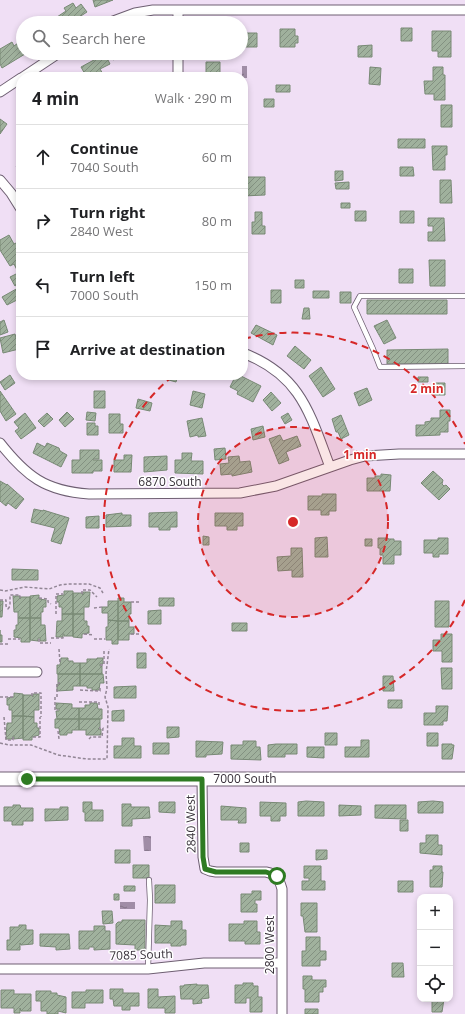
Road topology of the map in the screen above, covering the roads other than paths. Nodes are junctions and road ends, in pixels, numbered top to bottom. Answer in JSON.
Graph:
{"nodes":[{"id":1,"x":178,"y":10,"type":"junction"},
{"id":2,"x":465,"y":10,"type":"edge"},
{"id":3,"x":127,"y":16,"type":"edge"},
{"id":4,"x":178,"y":16,"type":"edge"},
{"id":5,"x":49,"y":60,"type":"edge"},
{"id":6,"x":178,"y":60,"type":"edge"},
{"id":7,"x":31,"y":72,"type":"edge"},
{"id":8,"x":178,"y":72,"type":"edge"},
{"id":9,"x":16,"y":82,"type":"edge"},
{"id":10,"x":0,"y":92,"type":"edge"},
{"id":11,"x":0,"y":180,"type":"edge"},
{"id":12,"x":16,"y":201,"type":"edge"},
{"id":13,"x":465,"y":296,"type":"edge"},
{"id":14,"x":248,"y":355,"type":"edge"},
{"id":15,"x":465,"y":366,"type":"edge"},
{"id":16,"x":0,"y":443,"type":"edge"},
{"id":17,"x":465,"y":454,"type":"edge"},
{"id":18,"x":330,"y":467,"type":"junction"},
{"id":19,"x":0,"y":672,"type":"edge"},
{"id":20,"x":37,"y":672,"type":"dead end"},
{"id":21,"x":0,"y":779,"type":"edge"},
{"id":22,"x":202,"y":779,"type":"junction"},
{"id":23,"x":465,"y":779,"type":"edge"},
{"id":24,"x":277,"y":876,"type":"joint"},
{"id":25,"x":148,"y":880,"type":"dead end"},
{"id":26,"x":282,"y":963,"type":"junction"},
{"id":27,"x":0,"y":969,"type":"edge"},
{"id":28,"x":148,"y":969,"type":"junction"},
{"id":29,"x":282,"y":1014,"type":"edge"}],
"edges":[{"from":1,"to":2,"type":"street"},
{"from":1,"to":3,"type":"street"},
{"from":1,"to":4,"type":"street"},
{"from":5,"to":7,"type":"street"},
{"from":6,"to":8,"type":"street"},
{"from":9,"to":10,"type":"street"},
{"from":11,"to":12,"type":"street"},
{"from":13,"to":15,"type":"lane"},
{"from":14,"to":18,"type":"street"},
{"from":16,"to":18,"type":"street","name":"6870 South"},
{"from":17,"to":18,"type":"street","name":"6870 South"},
{"from":19,"to":20,"type":"street"},
{"from":21,"to":22,"type":"main road","name":"7000 South"},
{"from":22,"to":23,"type":"main road","name":"7000 South"},
{"from":22,"to":24,"type":"street","name":"2840 West"},
{"from":24,"to":26,"type":"street","name":"2800 West"},
{"from":25,"to":28,"type":"lane"},
{"from":26,"to":28,"type":"street","name":"7085 South"},
{"from":26,"to":29,"type":"street","name":"2800 West"},
{"from":27,"to":28,"type":"street","name":"7085 South"}]}
